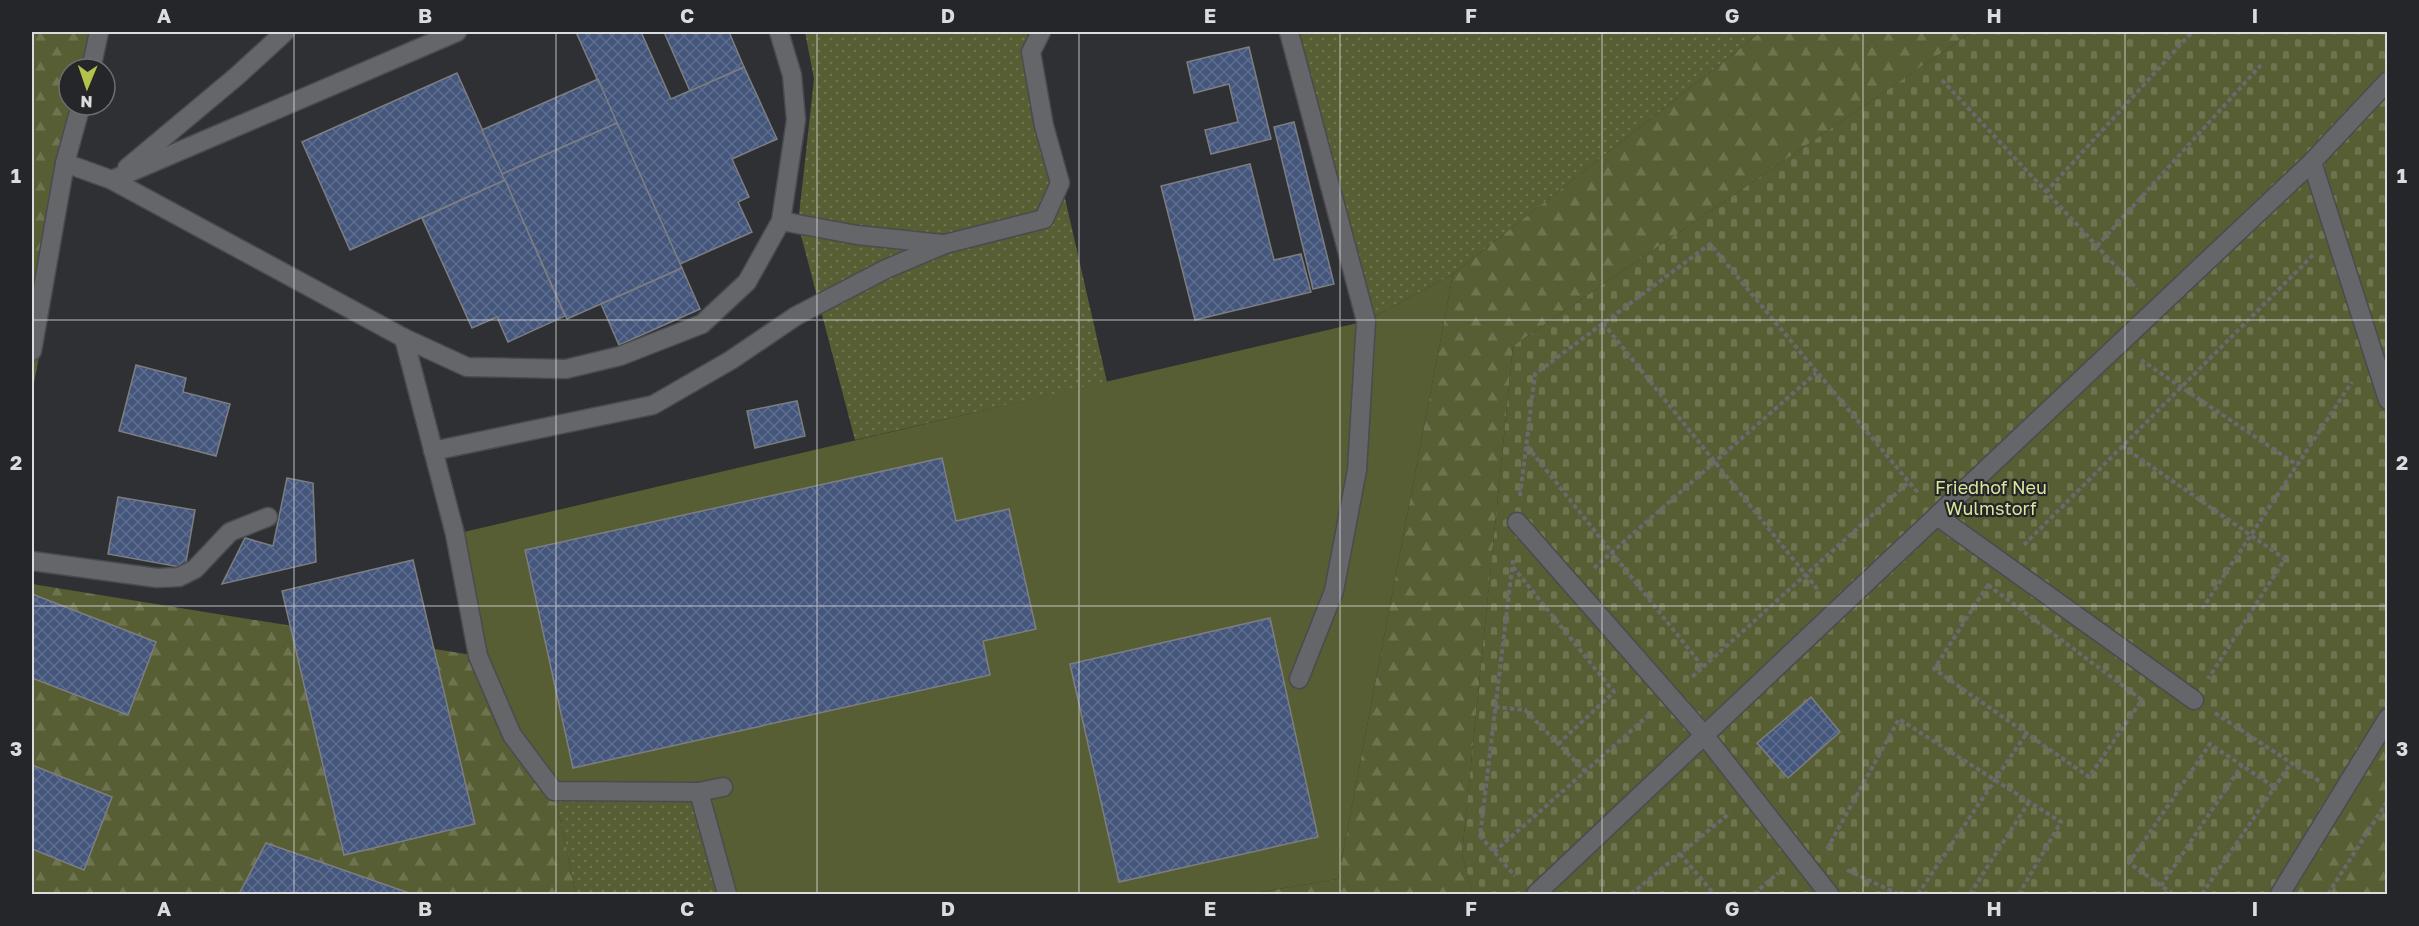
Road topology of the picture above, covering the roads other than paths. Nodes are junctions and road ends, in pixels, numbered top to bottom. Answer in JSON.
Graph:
{"nodes":[{"id":1,"x":99,"y":32,"type":"edge"},
{"id":2,"x":285,"y":32,"type":"edge"},
{"id":3,"x":458,"y":32,"type":"edge"},
{"id":4,"x":779,"y":32,"type":"edge"},
{"id":5,"x":1041,"y":32,"type":"edge"},
{"id":6,"x":1289,"y":32,"type":"edge"},
{"id":7,"x":94,"y":57,"type":"edge"},
{"id":8,"x":2388,"y":81,"type":"edge"},
{"id":9,"x":78,"y":117,"type":"edge"},
{"id":10,"x":2312,"y":162,"type":"junction"},
{"id":11,"x":65,"y":163,"type":"junction"},
{"id":12,"x":112,"y":180,"type":"junction"},
{"id":13,"x":781,"y":221,"type":"junction"},
{"id":14,"x":945,"y":244,"type":"junction"},
{"id":15,"x":404,"y":338,"type":"junction"},
{"id":16,"x":32,"y":351,"type":"edge"},
{"id":17,"x":2388,"y":400,"type":"edge"},
{"id":18,"x":433,"y":451,"type":"junction"},
{"id":19,"x":1937,"y":516,"type":"junction"},
{"id":20,"x":268,"y":517,"type":"dead end"},
{"id":21,"x":1517,"y":522,"type":"road end"},
{"id":22,"x":32,"y":561,"type":"edge"},
{"id":23,"x":1299,"y":679,"type":"dead end"},
{"id":24,"x":2194,"y":700,"type":"road end"},
{"id":25,"x":2388,"y":718,"type":"edge"},
{"id":26,"x":1705,"y":736,"type":"junction"},
{"id":27,"x":723,"y":787,"type":"dead end"},
{"id":28,"x":699,"y":792,"type":"junction"},
{"id":29,"x":727,"y":894,"type":"edge"},
{"id":30,"x":1536,"y":894,"type":"edge"},
{"id":31,"x":1829,"y":894,"type":"edge"},
{"id":32,"x":2280,"y":894,"type":"edge"}],
"edges":[{"from":1,"to":7,"type":"main road"},
{"from":2,"to":12,"type":"main road"},
{"from":3,"to":12,"type":"main road"},
{"from":4,"to":13,"type":"main road"},
{"from":5,"to":14,"type":"main road"},
{"from":6,"to":23,"type":"main road"},
{"from":8,"to":10,"type":"main road"},
{"from":9,"to":11,"type":"main road"},
{"from":10,"to":17,"type":"main road"},
{"from":10,"to":19,"type":"main road"},
{"from":11,"to":12,"type":"main road"},
{"from":11,"to":16,"type":"main road"},
{"from":12,"to":15,"type":"main road"},
{"from":13,"to":14,"type":"main road"},
{"from":13,"to":15,"type":"main road"},
{"from":14,"to":18,"type":"main road"},
{"from":15,"to":18,"type":"main road"},
{"from":18,"to":28,"type":"main road"},
{"from":19,"to":24,"type":"main road"},
{"from":19,"to":26,"type":"main road"},
{"from":20,"to":22,"type":"main road"},
{"from":21,"to":26,"type":"main road"},
{"from":25,"to":32,"type":"main road"},
{"from":26,"to":30,"type":"main road"},
{"from":26,"to":31,"type":"main road"},
{"from":27,"to":28,"type":"main road"},
{"from":28,"to":29,"type":"main road"}]}
